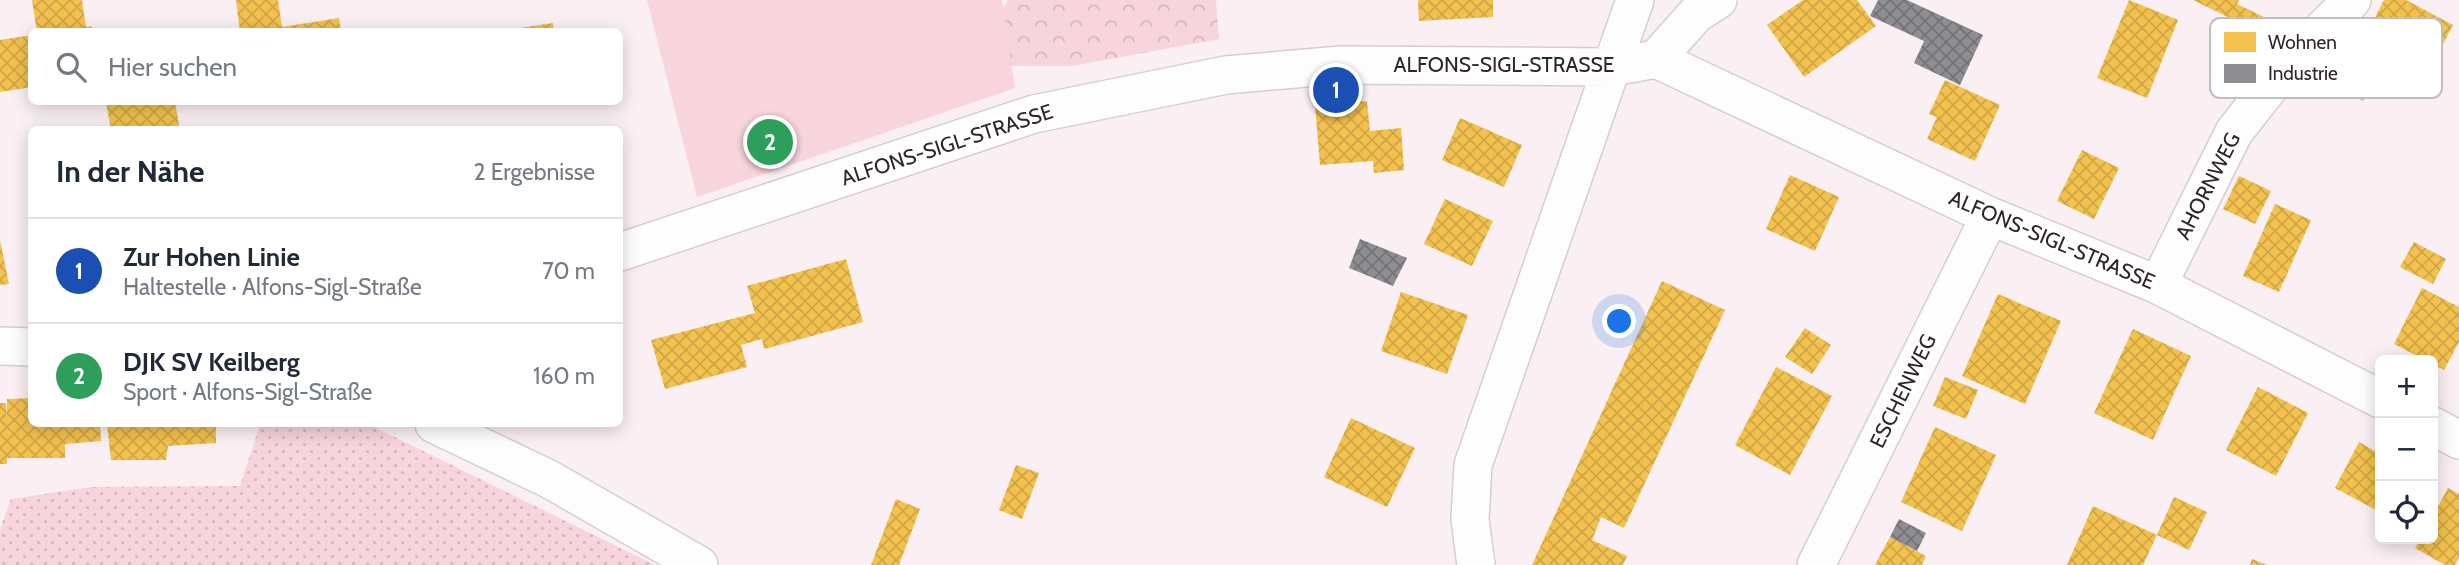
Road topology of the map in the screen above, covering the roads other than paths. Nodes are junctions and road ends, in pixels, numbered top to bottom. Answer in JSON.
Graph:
{"nodes":[{"id":1,"x":1635,"y":0,"type":"edge"},
{"id":2,"x":1718,"y":0,"type":"edge"},
{"id":3,"x":2352,"y":0,"type":"edge"},
{"id":4,"x":2334,"y":18,"type":"edge"},
{"id":5,"x":1656,"y":59,"type":"junction"},
{"id":6,"x":1613,"y":67,"type":"junction"},
{"id":7,"x":2261,"y":98,"type":"edge"},
{"id":8,"x":1990,"y":216,"type":"junction"},
{"id":9,"x":623,"y":251,"type":"edge"},
{"id":10,"x":2158,"y":285,"type":"junction"},
{"id":11,"x":0,"y":346,"type":"edge"},
{"id":12,"x":28,"y":347,"type":"edge"},
{"id":13,"x":2375,"y":396,"type":"edge"},
{"id":14,"x":439,"y":427,"type":"edge"},
{"id":15,"x":2438,"y":429,"type":"edge"},
{"id":16,"x":2459,"y":440,"type":"edge"},
{"id":17,"x":699,"y":565,"type":"edge"},
{"id":18,"x":1476,"y":565,"type":"edge"},
{"id":19,"x":1816,"y":565,"type":"edge"}],
"edges":[{"from":1,"to":6,"type":"street"},
{"from":2,"to":5,"type":"street"},
{"from":3,"to":4,"type":"street","name":"AHORNWEG"},
{"from":5,"to":6,"type":"street","name":"ALFONS-SIGL-STRASSE"},
{"from":5,"to":8,"type":"street","name":"ALFONS-SIGL-STRASSE"},
{"from":6,"to":9,"type":"street","name":"ALFONS-SIGL-STRASSE"},
{"from":6,"to":18,"type":"street"},
{"from":7,"to":10,"type":"street","name":"AHORNWEG"},
{"from":8,"to":10,"type":"street","name":"ALFONS-SIGL-STRASSE"},
{"from":8,"to":19,"type":"street","name":"ESCHENWEG"},
{"from":10,"to":13,"type":"street","name":"ALFONS-SIGL-STRASSE"},
{"from":11,"to":12,"type":"street"},
{"from":14,"to":17,"type":"street"},
{"from":15,"to":16,"type":"street"}]}
